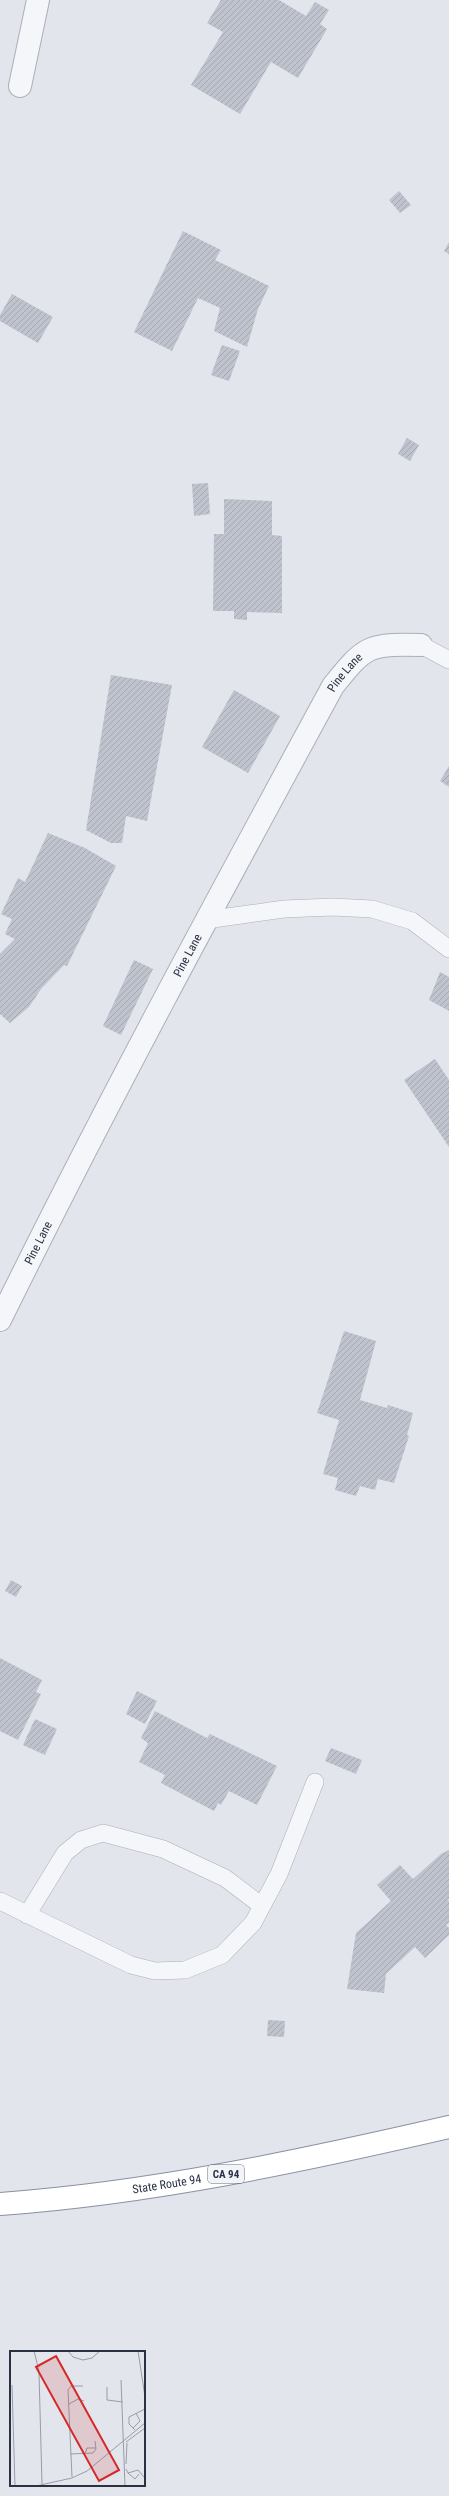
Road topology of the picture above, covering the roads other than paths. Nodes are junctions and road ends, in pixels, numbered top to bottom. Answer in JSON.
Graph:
{"nodes":[{"id":1,"x":38,"y":0,"type":"edge"},
{"id":2,"x":20,"y":86,"type":"dead end"},
{"id":3,"x":421,"y":645,"type":"joint"},
{"id":4,"x":449,"y":660,"type":"edge"},
{"id":5,"x":206,"y":920,"type":"junction"},
{"id":6,"x":449,"y":949,"type":"edge"},
{"id":7,"x":0,"y":1320,"type":"edge"},
{"id":8,"x":315,"y":1782,"type":"dead end"},
{"id":9,"x":0,"y":1900,"type":"edge"},
{"id":10,"x":262,"y":1906,"type":"junction"},
{"id":11,"x":27,"y":1915,"type":"junction"},
{"id":12,"x":449,"y":2127,"type":"edge"},
{"id":13,"x":0,"y":2204,"type":"edge"}],
"edges":[{"from":1,"to":2,"type":"street"},
{"from":3,"to":4,"type":"lane"},
{"from":3,"to":5,"type":"street","name":"Pine Lane"},
{"from":5,"to":6,"type":"lane"},
{"from":5,"to":7,"type":"street","name":"Pine Lane"},
{"from":8,"to":10,"type":"lane"},
{"from":9,"to":11,"type":"lane"},
{"from":10,"to":11,"type":"lane"},
{"from":10,"to":11,"type":"lane"},
{"from":12,"to":13,"type":"highway","name":"State Route 94","number":"CA 94"}]}
